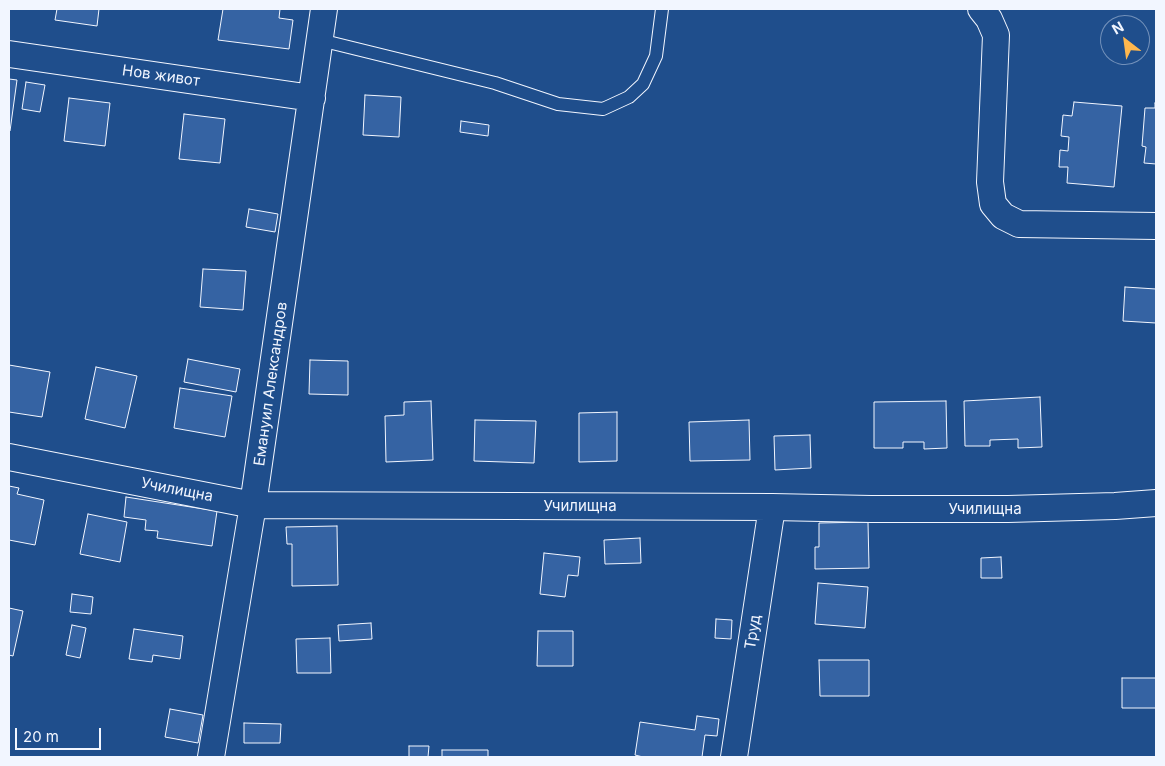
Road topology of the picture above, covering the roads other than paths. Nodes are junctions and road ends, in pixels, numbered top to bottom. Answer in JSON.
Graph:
{"nodes":[{"id":1,"x":324,"y":9,"type":"edge"},
{"id":2,"x":662,"y":9,"type":"edge"},
{"id":3,"x":981,"y":9,"type":"edge"},
{"id":4,"x":320,"y":40,"type":"junction"},
{"id":5,"x":9,"y":54,"type":"edge"},
{"id":6,"x":312,"y":98,"type":"junction"},
{"id":7,"x":1156,"y":226,"type":"edge"},
{"id":8,"x":9,"y":457,"type":"edge"},
{"id":9,"x":1156,"y":503,"type":"edge"},
{"id":10,"x":253,"y":505,"type":"junction"},
{"id":11,"x":772,"y":507,"type":"junction"},
{"id":12,"x":211,"y":757,"type":"edge"},
{"id":13,"x":734,"y":757,"type":"edge"}],
"edges":[{"from":1,"to":4,"type":"street","name":"Емануил Александров"},
{"from":2,"to":4,"type":"lane"},
{"from":3,"to":7,"type":"street"},
{"from":4,"to":6,"type":"street","name":"Емануил Александров"},
{"from":5,"to":6,"type":"street","name":"Нов живот"},
{"from":6,"to":10,"type":"street","name":"Емануил Александров"},
{"from":8,"to":10,"type":"street","name":"Училищна"},
{"from":9,"to":11,"type":"street","name":"Училищна"},
{"from":10,"to":11,"type":"street","name":"Училищна"},
{"from":10,"to":12,"type":"street","name":"Емануил Александров"},
{"from":11,"to":13,"type":"street","name":"Труд"}]}
